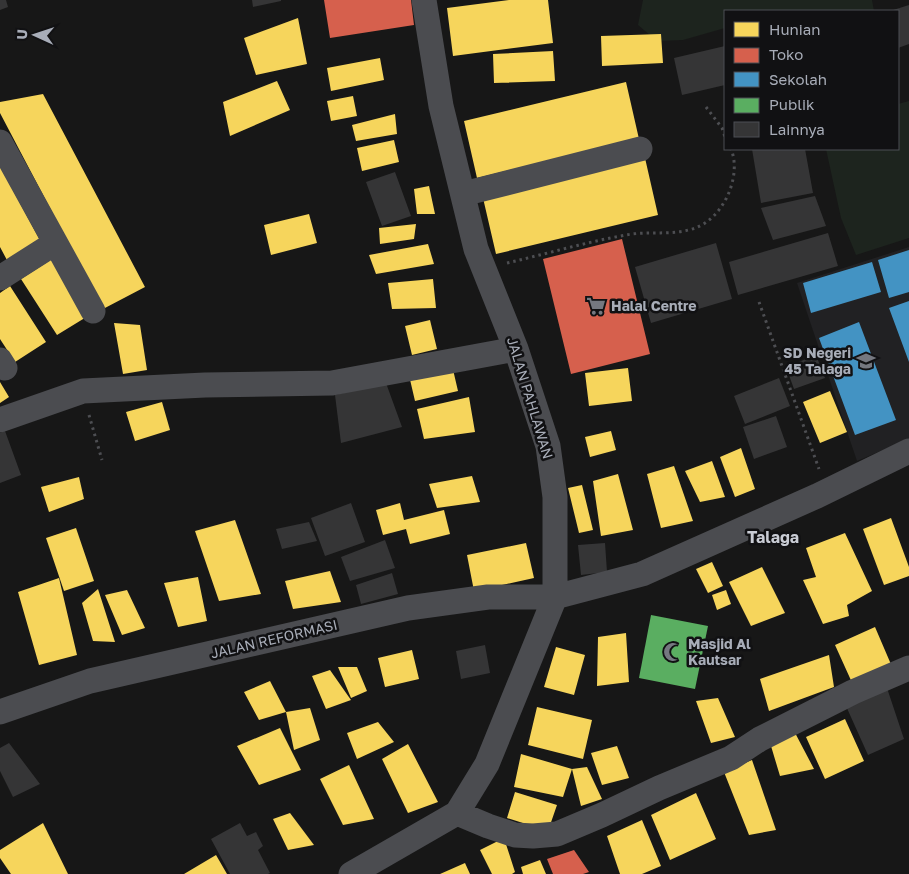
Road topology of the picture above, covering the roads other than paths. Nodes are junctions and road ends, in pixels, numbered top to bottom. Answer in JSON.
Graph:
{"nodes":[{"id":1,"x":424,"y":0,"type":"edge"},
{"id":2,"x":0,"y":142,"type":"edge"},
{"id":3,"x":640,"y":149,"type":"dead end"},
{"id":4,"x":463,"y":194,"type":"junction"},
{"id":5,"x":54,"y":243,"type":"junction"},
{"id":6,"x":0,"y":278,"type":"edge"},
{"id":7,"x":93,"y":311,"type":"dead end"},
{"id":8,"x":516,"y":349,"type":"junction"},
{"id":9,"x":0,"y":420,"type":"edge"},
{"id":10,"x":909,"y":451,"type":"edge"},
{"id":11,"x":555,"y":597,"type":"junction"},
{"id":12,"x":909,"y":668,"type":"edge"},
{"id":13,"x":0,"y":712,"type":"edge"},
{"id":14,"x":457,"y":813,"type":"junction"},
{"id":15,"x":351,"y":874,"type":"edge"}],
"edges":[{"from":1,"to":4,"type":"street","name":"JALAN PAHLAWAN"},
{"from":2,"to":5,"type":"street"},
{"from":3,"to":4,"type":"street"},
{"from":4,"to":8,"type":"street","name":"JALAN PAHLAWAN"},
{"from":5,"to":6,"type":"street"},
{"from":5,"to":7,"type":"street"},
{"from":8,"to":9,"type":"street"},
{"from":8,"to":11,"type":"street","name":"JALAN PAHLAWAN"},
{"from":10,"to":11,"type":"street","name":"JALAN REFORMASI"},
{"from":11,"to":13,"type":"street","name":"JALAN REFORMASI"},
{"from":11,"to":14,"type":"street","name":"JALAN PAHLAWAN"},
{"from":12,"to":14,"type":"street"},
{"from":14,"to":15,"type":"street","name":"JALAN PAHLAWAN"}]}
